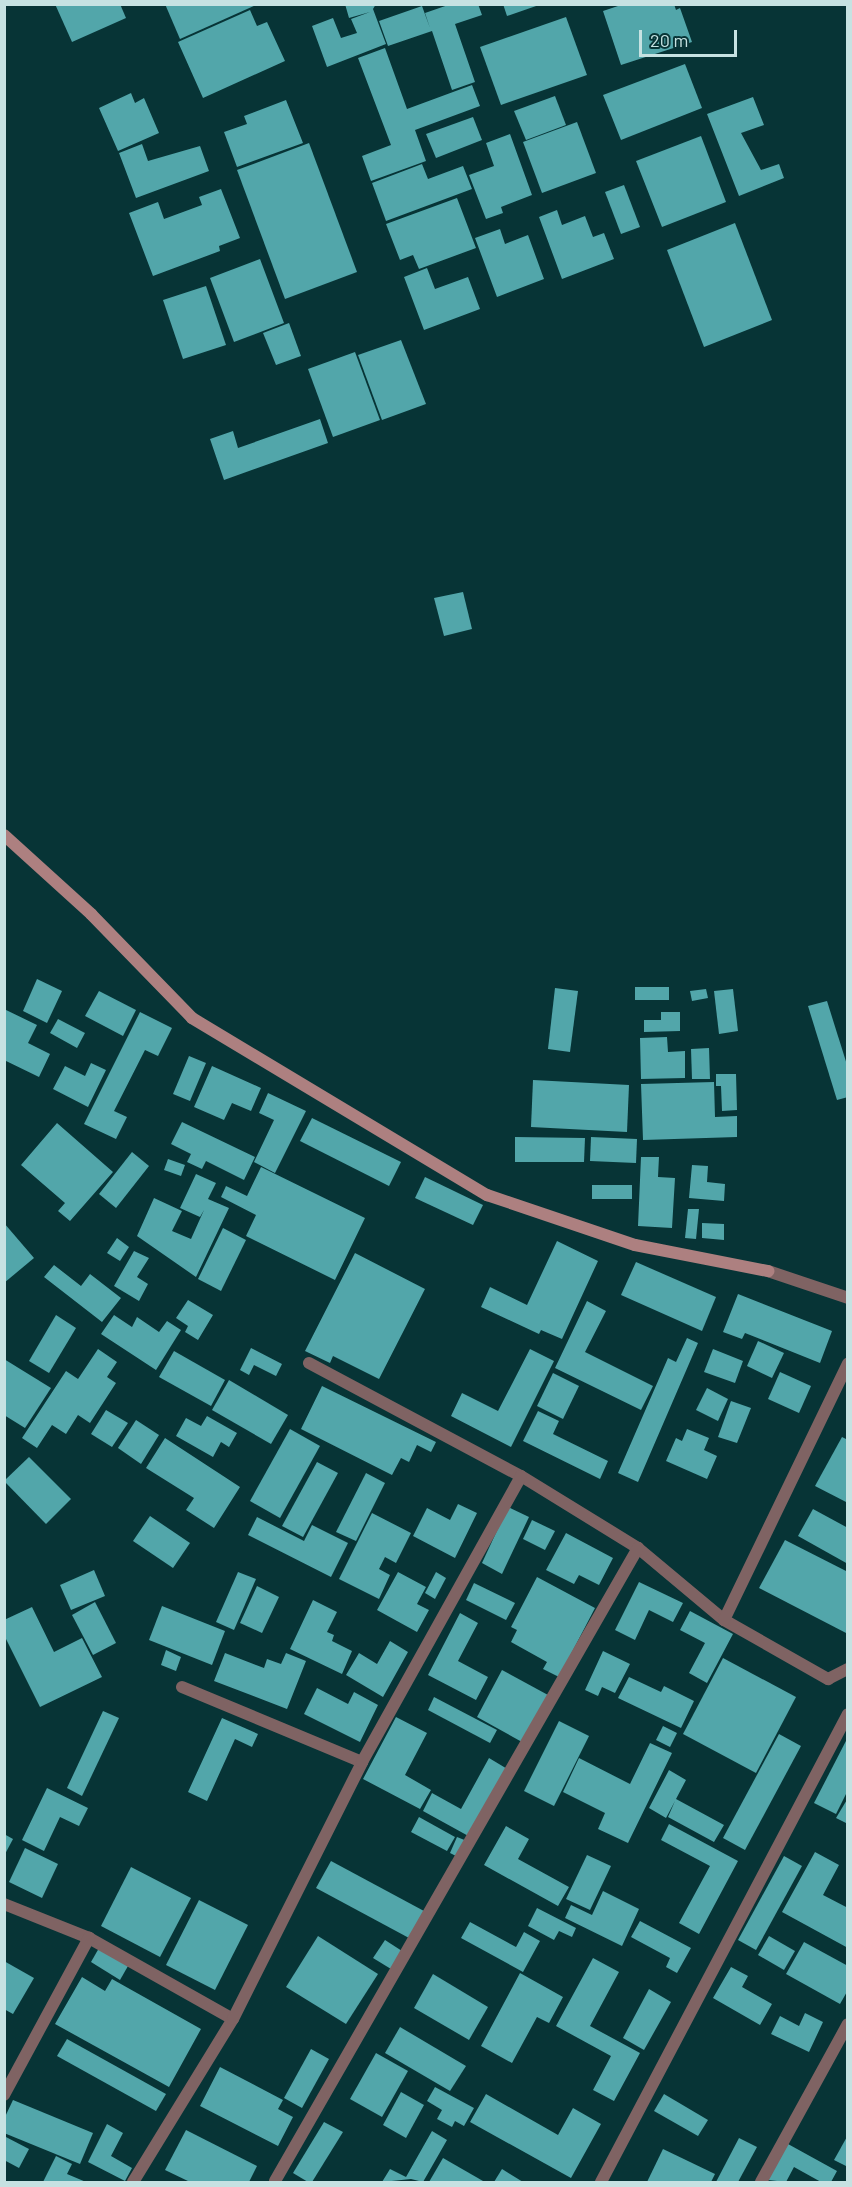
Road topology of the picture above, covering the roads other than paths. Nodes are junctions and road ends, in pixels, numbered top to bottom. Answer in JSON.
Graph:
{"nodes":[{"id":1,"x":4,"y":835,"type":"edge"},
{"id":2,"x":848,"y":1298,"type":"edge"},
{"id":3,"x":309,"y":1363,"type":"dead end"},
{"id":4,"x":848,"y":1363,"type":"edge"},
{"id":5,"x":521,"y":1476,"type":"junction"},
{"id":6,"x":638,"y":1548,"type":"junction"},
{"id":7,"x":724,"y":1620,"type":"junction"},
{"id":8,"x":848,"y":1669,"type":"edge"},
{"id":9,"x":182,"y":1687,"type":"dead end"},
{"id":10,"x":848,"y":1714,"type":"edge"},
{"id":11,"x":362,"y":1762,"type":"junction"},
{"id":12,"x":4,"y":1904,"type":"edge"},
{"id":13,"x":89,"y":1938,"type":"junction"},
{"id":14,"x":232,"y":2019,"type":"junction"},
{"id":15,"x":848,"y":2024,"type":"edge"},
{"id":16,"x":4,"y":2095,"type":"edge"},
{"id":17,"x":275,"y":2181,"type":"edge"},
{"id":18,"x":134,"y":2182,"type":"edge"},
{"id":19,"x":600,"y":2182,"type":"edge"},
{"id":20,"x":761,"y":2182,"type":"edge"}],
"edges":[{"from":1,"to":2,"type":"street"},
{"from":3,"to":5,"type":"street"},
{"from":4,"to":7,"type":"street"},
{"from":5,"to":6,"type":"street"},
{"from":5,"to":11,"type":"street"},
{"from":6,"to":7,"type":"street"},
{"from":6,"to":17,"type":"street"},
{"from":7,"to":8,"type":"street"},
{"from":9,"to":11,"type":"street"},
{"from":10,"to":19,"type":"street"},
{"from":11,"to":14,"type":"street"},
{"from":12,"to":13,"type":"street"},
{"from":13,"to":14,"type":"street"},
{"from":13,"to":16,"type":"street"},
{"from":14,"to":18,"type":"street"},
{"from":15,"to":20,"type":"street"}]}
